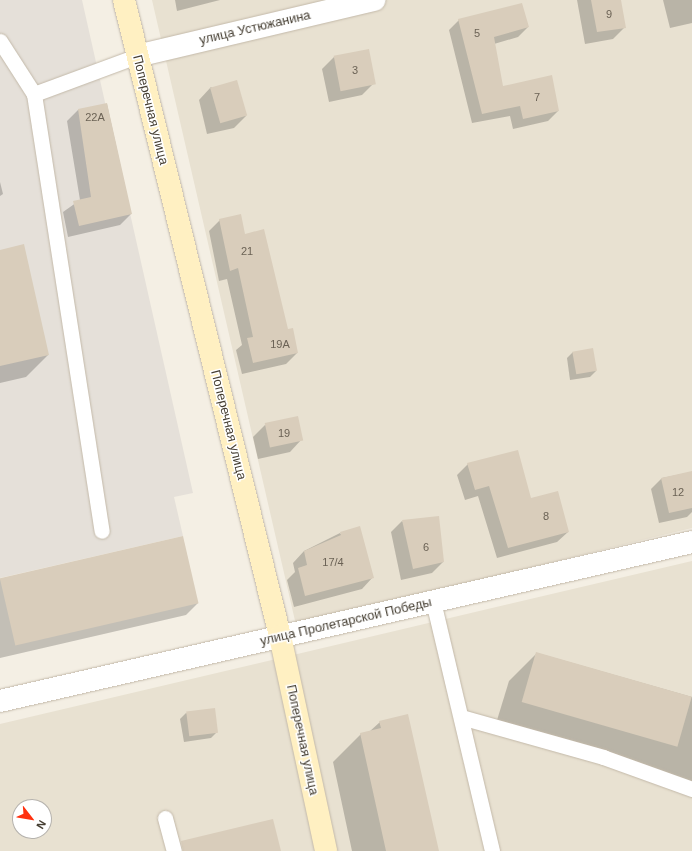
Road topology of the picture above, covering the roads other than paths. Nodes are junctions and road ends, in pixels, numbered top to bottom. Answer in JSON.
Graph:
{"nodes":[{"id":1,"x":124,"y":0,"type":"edge"},
{"id":2,"x":374,"y":0,"type":"edge"},
{"id":3,"x":0,"y":41,"type":"edge"},
{"id":4,"x":136,"y":56,"type":"junction"},
{"id":5,"x":34,"y":94,"type":"junction"},
{"id":6,"x":102,"y":531,"type":"dead end"},
{"id":7,"x":692,"y":542,"type":"edge"},
{"id":8,"x":433,"y":602,"type":"junction"},
{"id":9,"x":280,"y":636,"type":"junction"},
{"id":10,"x":0,"y":701,"type":"edge"},
{"id":11,"x":461,"y":717,"type":"junction"},
{"id":12,"x":692,"y":789,"type":"edge"},
{"id":13,"x":166,"y":818,"type":"dead end"},
{"id":14,"x":174,"y":851,"type":"edge"},
{"id":15,"x":326,"y":851,"type":"edge"},
{"id":16,"x":492,"y":851,"type":"edge"}],
"edges":[{"from":1,"to":4,"type":"street","name":"Поперечная улица"},
{"from":2,"to":4,"type":"street","name":"улица Устюжанина"},
{"from":3,"to":5,"type":"lane"},
{"from":4,"to":5,"type":"lane"},
{"from":4,"to":9,"type":"street","name":"Поперечная улица"},
{"from":5,"to":6,"type":"lane"},
{"from":7,"to":8,"type":"street","name":"улица Пролетарской Победы"},
{"from":8,"to":9,"type":"street","name":"улица Пролетарской Победы"},
{"from":8,"to":11,"type":"lane"},
{"from":9,"to":10,"type":"street","name":"улица Пролетарской Победы"},
{"from":9,"to":15,"type":"street","name":"Поперечная улица"},
{"from":11,"to":12,"type":"lane"},
{"from":11,"to":16,"type":"lane"},
{"from":13,"to":14,"type":"lane"}]}
